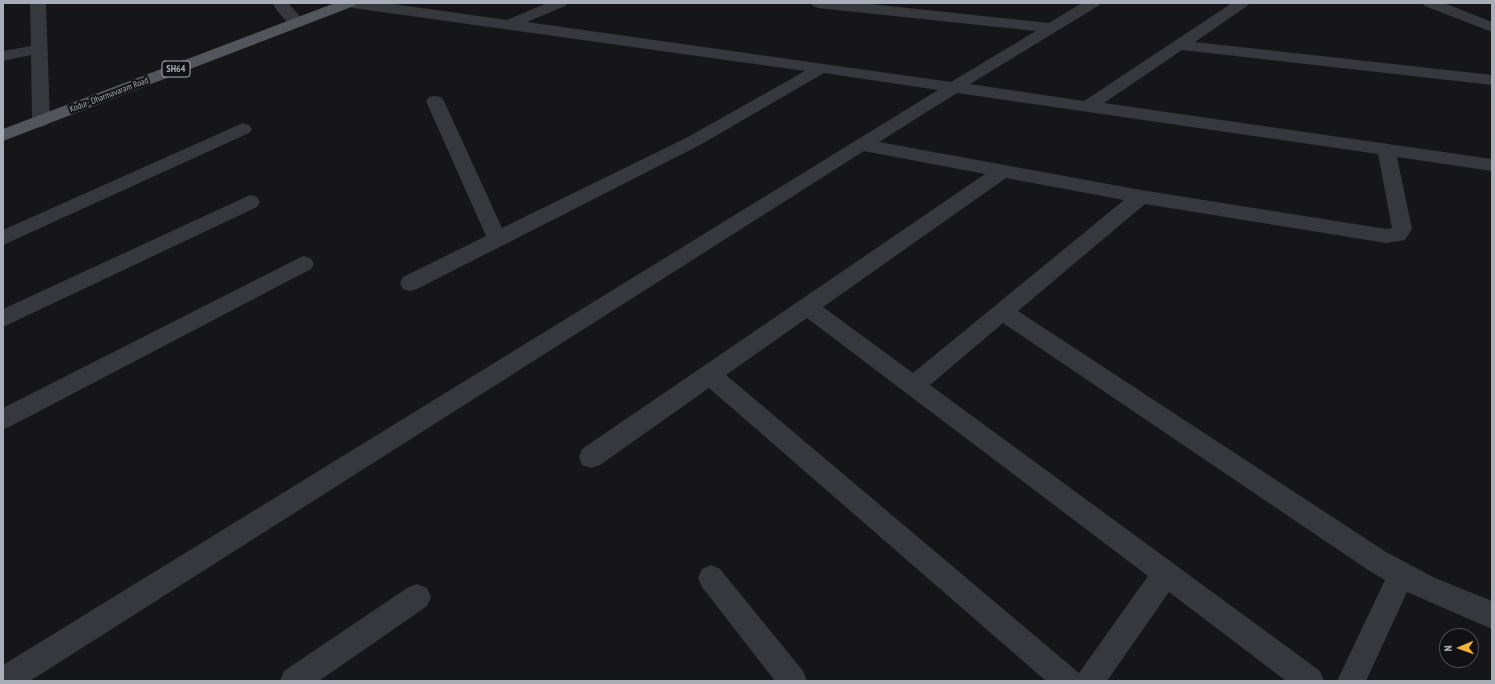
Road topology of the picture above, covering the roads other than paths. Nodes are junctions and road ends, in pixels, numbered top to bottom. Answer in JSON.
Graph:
{"nodes":[{"id":1,"x":38,"y":3,"type":"edge"},
{"id":2,"x":280,"y":3,"type":"edge"},
{"id":3,"x":349,"y":3,"type":"edge"},
{"id":4,"x":353,"y":3,"type":"edge"},
{"id":5,"x":560,"y":3,"type":"edge"},
{"id":6,"x":818,"y":3,"type":"edge"},
{"id":7,"x":1093,"y":3,"type":"edge"},
{"id":8,"x":1242,"y":3,"type":"edge"},
{"id":9,"x":1430,"y":3,"type":"edge"},
{"id":10,"x":298,"y":23,"type":"junction"},
{"id":11,"x":509,"y":25,"type":"junction"},
{"id":12,"x":1492,"y":27,"type":"edge"},
{"id":13,"x":1051,"y":28,"type":"junction"},
{"id":14,"x":1180,"y":45,"type":"junction"},
{"id":15,"x":39,"y":49,"type":"junction"},
{"id":16,"x":3,"y":56,"type":"edge"},
{"id":17,"x":821,"y":68,"type":"junction"},
{"id":18,"x":1492,"y":80,"type":"edge"},
{"id":19,"x":954,"y":87,"type":"junction"},
{"id":20,"x":435,"y":102,"type":"dead end"},
{"id":21,"x":1088,"y":106,"type":"junction"},
{"id":22,"x":41,"y":121,"type":"junction"},
{"id":23,"x":243,"y":130,"type":"dead end"},
{"id":24,"x":3,"y":135,"type":"edge"},
{"id":25,"x":862,"y":145,"type":"junction"},
{"id":26,"x":1386,"y":149,"type":"junction"},
{"id":27,"x":1492,"y":165,"type":"edge"},
{"id":28,"x":1003,"y":171,"type":"junction"},
{"id":29,"x":1141,"y":197,"type":"junction"},
{"id":30,"x":250,"y":202,"type":"dead end"},
{"id":31,"x":3,"y":238,"type":"edge"},
{"id":32,"x":497,"y":239,"type":"junction"},
{"id":33,"x":304,"y":264,"type":"dead end"},
{"id":34,"x":410,"y":283,"type":"dead end"},
{"id":35,"x":807,"y":307,"type":"junction"},
{"id":36,"x":1003,"y":312,"type":"junction"},
{"id":37,"x":3,"y":319,"type":"edge"},
{"id":38,"x":710,"y":375,"type":"junction"},
{"id":39,"x":913,"y":386,"type":"junction"},
{"id":40,"x":3,"y":420,"type":"edge"},
{"id":41,"x":591,"y":457,"type":"dead end"},
{"id":42,"x":1166,"y":574,"type":"junction"},
{"id":43,"x":1401,"y":575,"type":"junction"},
{"id":44,"x":711,"y":578,"type":"dead end"},
{"id":45,"x":417,"y":597,"type":"dead end"},
{"id":46,"x":1492,"y":615,"type":"edge"},
{"id":47,"x":4,"y":681,"type":"edge"},
{"id":48,"x":294,"y":681,"type":"edge"},
{"id":49,"x":793,"y":681,"type":"edge"},
{"id":50,"x":1068,"y":681,"type":"edge"},
{"id":51,"x":1090,"y":681,"type":"edge"},
{"id":52,"x":1310,"y":681,"type":"edge"},
{"id":53,"x":1351,"y":681,"type":"edge"}],
"edges":[{"from":1,"to":15,"type":"street"},
{"from":2,"to":10,"type":"street"},
{"from":3,"to":10,"type":"main road","name":"Kodur- Dharmavaram Road","number":"SH64"},
{"from":4,"to":11,"type":"street"},
{"from":5,"to":11,"type":"street"},
{"from":6,"to":13,"type":"street"},
{"from":7,"to":13,"type":"street"},
{"from":8,"to":14,"type":"street"},
{"from":9,"to":12,"type":"street"},
{"from":10,"to":22,"type":"main road","name":"Kodur- Dharmavaram Road","number":"SH64"},
{"from":11,"to":17,"type":"street"},
{"from":13,"to":19,"type":"street"},
{"from":14,"to":18,"type":"street"},
{"from":14,"to":21,"type":"street"},
{"from":15,"to":16,"type":"street"},
{"from":15,"to":22,"type":"street"},
{"from":17,"to":19,"type":"street"},
{"from":17,"to":32,"type":"street"},
{"from":19,"to":21,"type":"street"},
{"from":19,"to":25,"type":"street"},
{"from":20,"to":32,"type":"street"},
{"from":21,"to":26,"type":"street"},
{"from":22,"to":24,"type":"main road","name":"Kodur- Dharmavaram Road","number":"SH64"},
{"from":23,"to":31,"type":"street"},
{"from":25,"to":28,"type":"street"},
{"from":25,"to":47,"type":"street"},
{"from":26,"to":27,"type":"street"},
{"from":26,"to":29,"type":"street"},
{"from":28,"to":29,"type":"street"},
{"from":28,"to":35,"type":"street"},
{"from":29,"to":36,"type":"street"},
{"from":30,"to":37,"type":"street"},
{"from":32,"to":34,"type":"street"},
{"from":33,"to":40,"type":"street"},
{"from":35,"to":38,"type":"street"},
{"from":35,"to":39,"type":"street"},
{"from":36,"to":39,"type":"street"},
{"from":36,"to":43,"type":"street"},
{"from":38,"to":41,"type":"street"},
{"from":38,"to":50,"type":"street"},
{"from":39,"to":42,"type":"street"},
{"from":42,"to":51,"type":"street"},
{"from":42,"to":52,"type":"street"},
{"from":43,"to":46,"type":"street"},
{"from":43,"to":53,"type":"street"},
{"from":44,"to":49,"type":"street"},
{"from":45,"to":48,"type":"street"}]}
